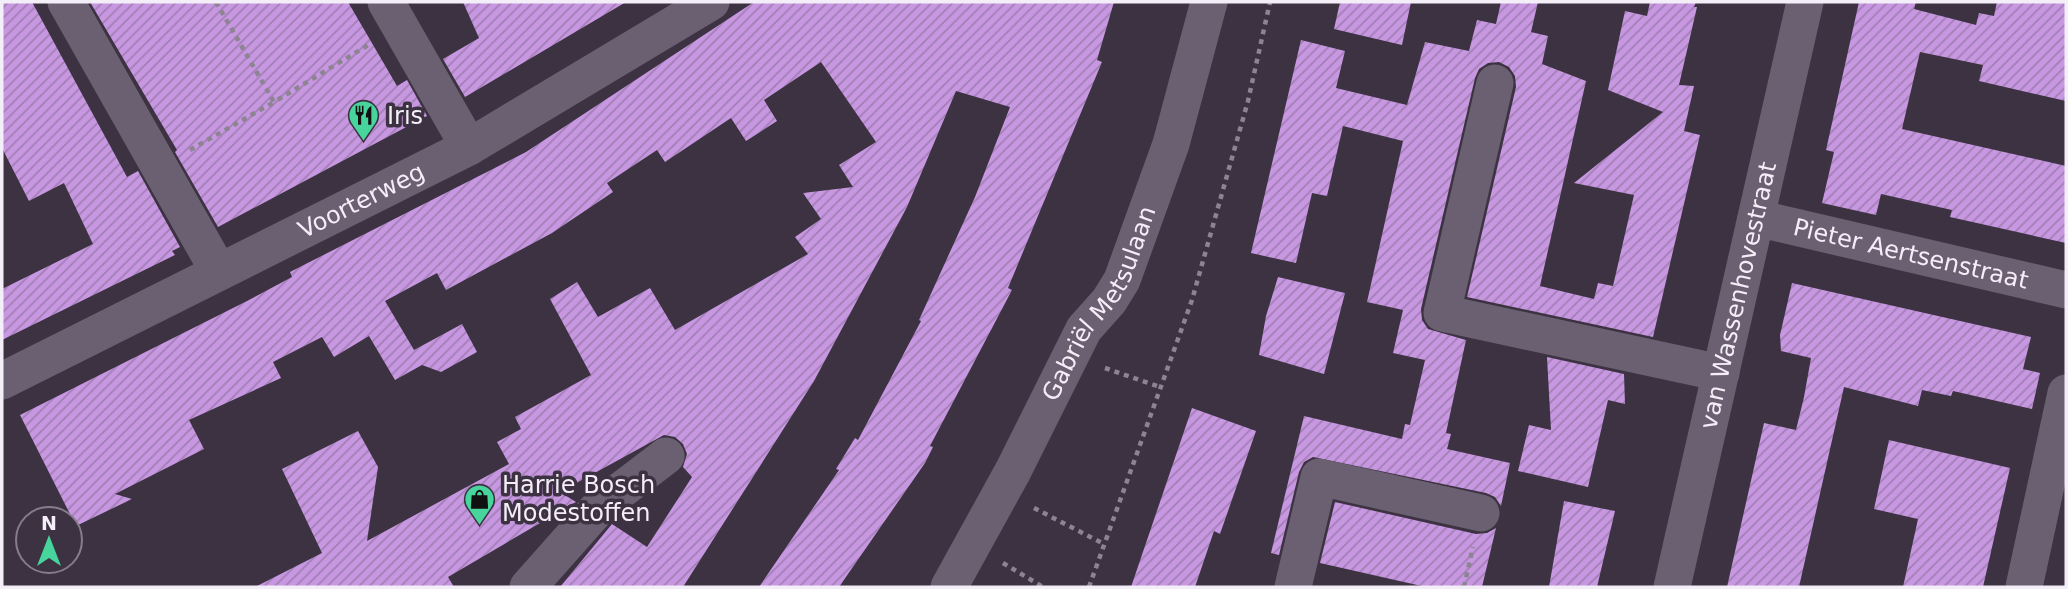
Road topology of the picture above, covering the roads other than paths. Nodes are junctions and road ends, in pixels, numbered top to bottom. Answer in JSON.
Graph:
{"nodes":[{"id":1,"x":66,"y":2,"type":"edge"},
{"id":2,"x":711,"y":2,"type":"edge"},
{"id":3,"x":1209,"y":2,"type":"edge"},
{"id":4,"x":1805,"y":2,"type":"edge"},
{"id":5,"x":393,"y":14,"type":"edge"},
{"id":6,"x":1495,"y":83,"type":"dead end"},
{"id":7,"x":469,"y":147,"type":"junction"},
{"id":8,"x":1756,"y":218,"type":"junction"},
{"id":9,"x":219,"y":272,"type":"junction"},
{"id":10,"x":2066,"y":290,"type":"edge"},
{"id":11,"x":1721,"y":373,"type":"junction"},
{"id":12,"x":2,"y":381,"type":"edge"},
{"id":13,"x":2066,"y":393,"type":"edge"},
{"id":14,"x":666,"y":456,"type":"dead end"},
{"id":15,"x":1482,"y":513,"type":"dead end"},
{"id":16,"x":528,"y":587,"type":"edge"},
{"id":17,"x":949,"y":587,"type":"edge"},
{"id":18,"x":1293,"y":587,"type":"edge"},
{"id":19,"x":1672,"y":587,"type":"edge"},
{"id":20,"x":2024,"y":587,"type":"edge"}],
"edges":[{"from":1,"to":9,"type":"street"},
{"from":2,"to":7,"type":"street","name":"Voorterweg"},
{"from":3,"to":17,"type":"street","name":"Gabriël Metsulaan"},
{"from":4,"to":8,"type":"street","name":"van Wassenhovestraat"},
{"from":5,"to":7,"type":"street"},
{"from":6,"to":11,"type":"street"},
{"from":7,"to":9,"type":"street","name":"Voorterweg"},
{"from":8,"to":10,"type":"street","name":"Pieter Aertsenstraat"},
{"from":8,"to":11,"type":"street","name":"van Wassenhovestraat"},
{"from":9,"to":12,"type":"street","name":"Voorterweg"},
{"from":11,"to":19,"type":"street","name":"van Wassenhovestraat"},
{"from":13,"to":20,"type":"street"},
{"from":14,"to":16,"type":"street"},
{"from":15,"to":18,"type":"street"}]}
